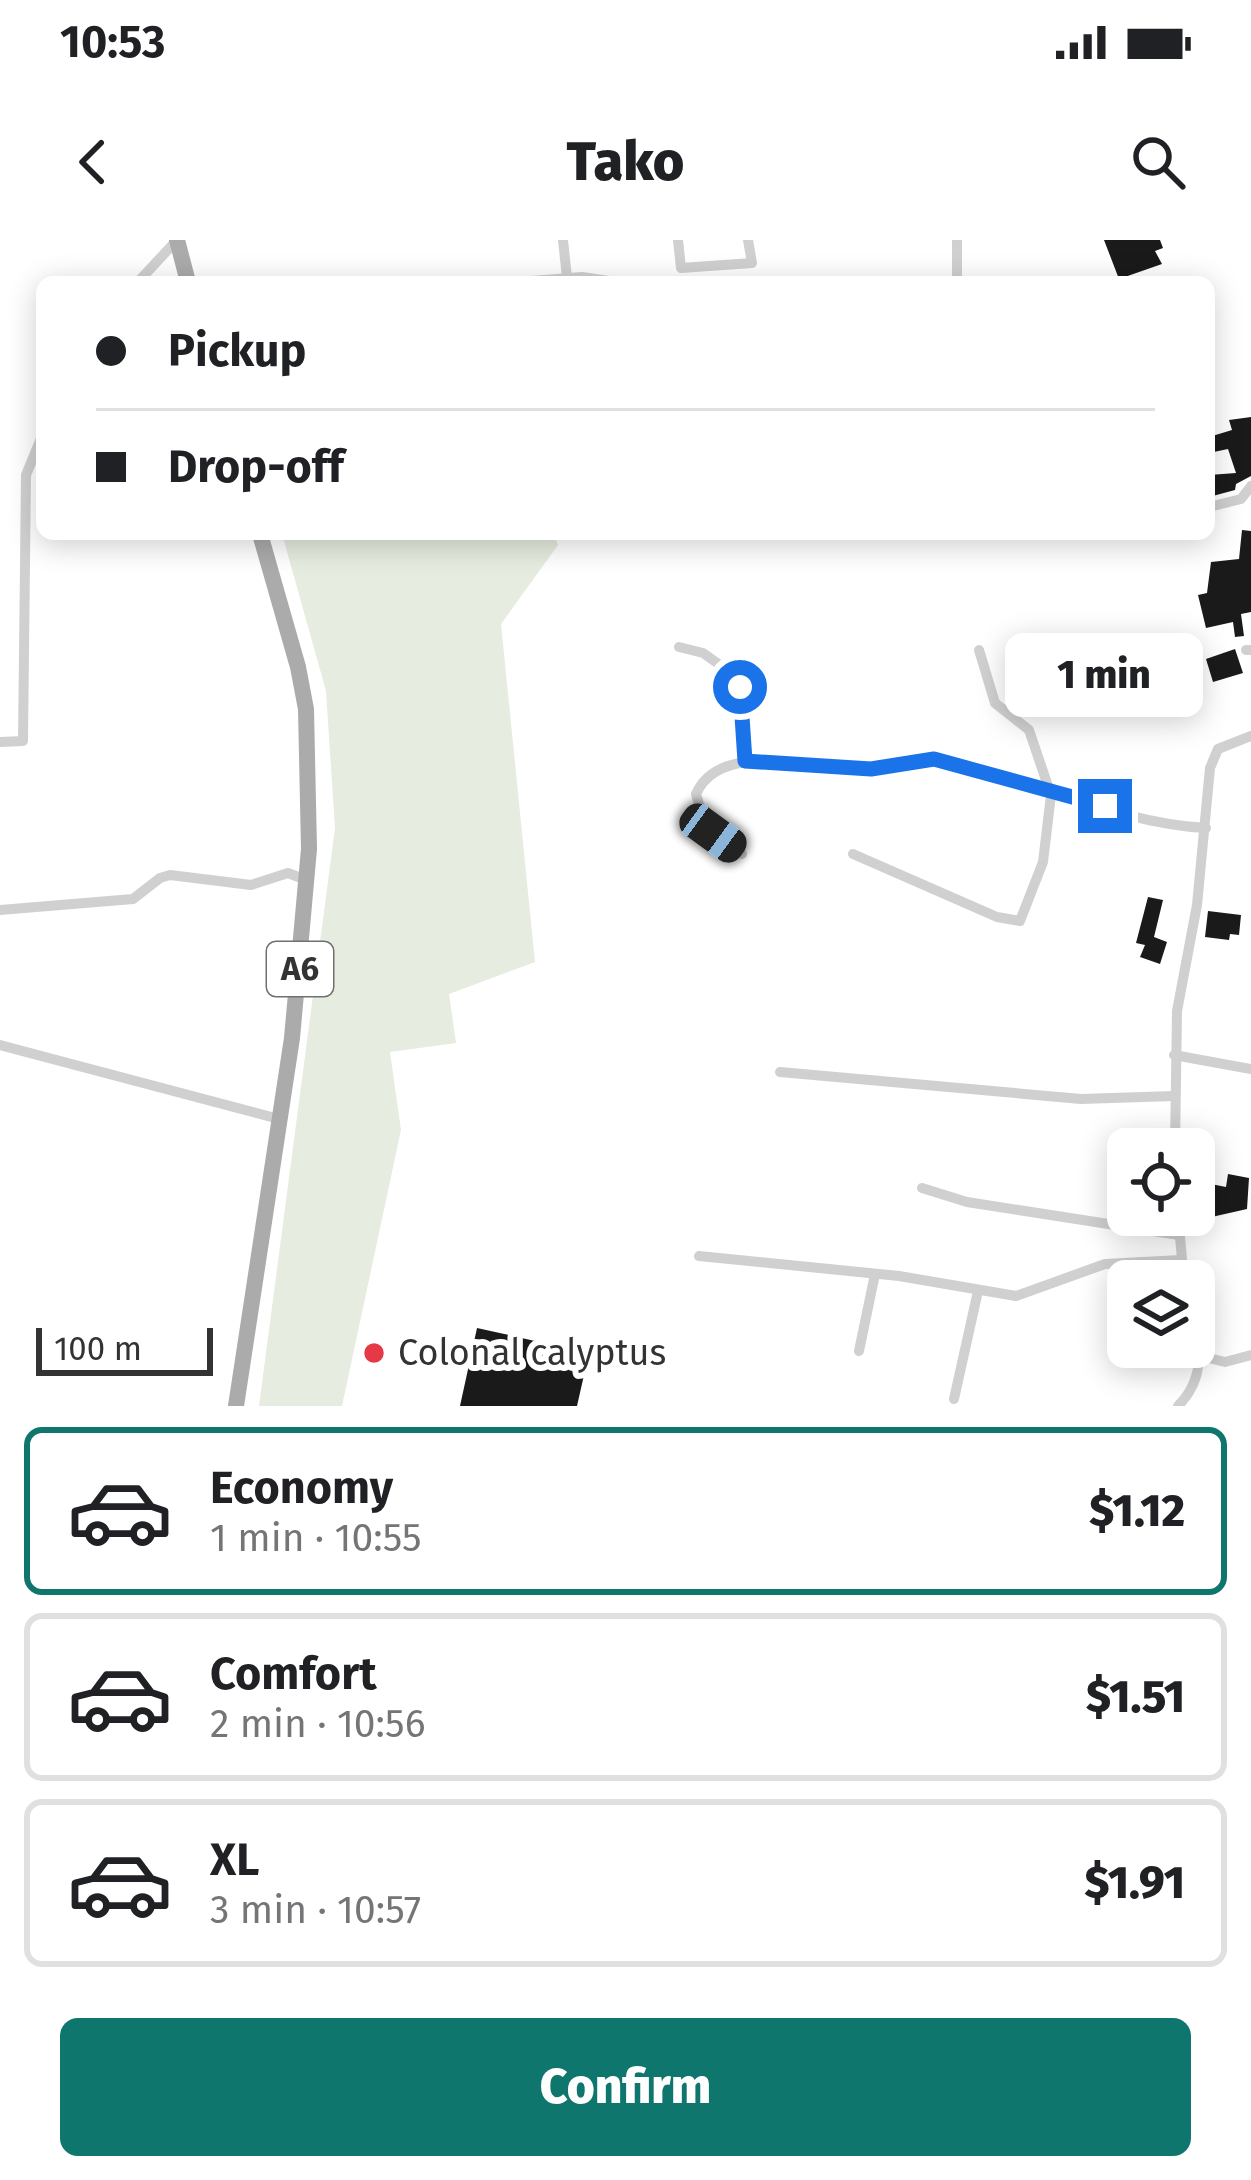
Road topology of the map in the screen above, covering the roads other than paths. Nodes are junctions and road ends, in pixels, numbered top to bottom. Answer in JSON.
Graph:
{"nodes":[{"id":1,"x":177,"y":240,"type":"edge"},
{"id":2,"x":563,"y":240,"type":"edge"},
{"id":3,"x":678,"y":240,"type":"edge"},
{"id":4,"x":748,"y":240,"type":"edge"},
{"id":5,"x":957,"y":240,"type":"edge"},
{"id":6,"x":144,"y":276,"type":"edge"},
{"id":7,"x":186,"y":276,"type":"edge"},
{"id":8,"x":567,"y":276,"type":"edge"},
{"id":9,"x":957,"y":276,"type":"edge"},
{"id":10,"x":36,"y":451,"type":"edge"},
{"id":11,"x":1251,"y":486,"type":"edge"},
{"id":12,"x":1215,"y":506,"type":"edge"},
{"id":13,"x":262,"y":540,"type":"edge"},
{"id":14,"x":679,"y":647,"type":"dead end"},
{"id":15,"x":979,"y":650,"type":"dead end"},
{"id":16,"x":1251,"y":736,"type":"edge"},
{"id":17,"x":0,"y":742,"type":"edge"},
{"id":18,"x":745,"y":761,"type":"junction"},
{"id":19,"x":1051,"y":795,"type":"junction"},
{"id":20,"x":1206,"y":828,"type":"junction"},
{"id":21,"x":742,"y":854,"type":"dead end"},
{"id":22,"x":854,"y":854,"type":"dead end"},
{"id":23,"x":308,"y":883,"type":"junction"},
{"id":24,"x":0,"y":910,"type":"edge"},
{"id":25,"x":0,"y":1045,"type":"edge"},
{"id":26,"x":1174,"y":1055,"type":"junction"},
{"id":27,"x":1251,"y":1069,"type":"edge"},
{"id":28,"x":780,"y":1072,"type":"dead end"},
{"id":29,"x":1174,"y":1096,"type":"junction"},
{"id":30,"x":279,"y":1120,"type":"junction"},
{"id":31,"x":1175,"y":1128,"type":"edge"},
{"id":32,"x":922,"y":1188,"type":"dead end"},
{"id":33,"x":1107,"y":1223,"type":"edge"},
{"id":34,"x":1179,"y":1236,"type":"edge"},
{"id":35,"x":699,"y":1256,"type":"dead end"},
{"id":36,"x":1181,"y":1260,"type":"edge"},
{"id":37,"x":1107,"y":1264,"type":"edge"},
{"id":38,"x":875,"y":1274,"type":"junction"},
{"id":39,"x":979,"y":1291,"type":"junction"},
{"id":40,"x":859,"y":1351,"type":"dead end"},
{"id":41,"x":1251,"y":1354,"type":"edge"},
{"id":42,"x":1215,"y":1360,"type":"edge"},
{"id":43,"x":1198,"y":1368,"type":"edge"},
{"id":44,"x":954,"y":1399,"type":"dead end"},
{"id":45,"x":236,"y":1406,"type":"edge"},
{"id":46,"x":1178,"y":1406,"type":"edge"}],
"edges":[{"from":1,"to":6,"type":"street"},
{"from":1,"to":7,"type":"main road"},
{"from":2,"to":8,"type":"street"},
{"from":3,"to":4,"type":"street"},
{"from":5,"to":9,"type":"street"},
{"from":10,"to":17,"type":"street"},
{"from":11,"to":12,"type":"street"},
{"from":13,"to":23,"type":"main road","number":"A6"},
{"from":14,"to":18,"type":"street"},
{"from":15,"to":19,"type":"street"},
{"from":16,"to":20,"type":"street"},
{"from":18,"to":19,"type":"street"},
{"from":18,"to":21,"type":"street"},
{"from":19,"to":20,"type":"street"},
{"from":19,"to":22,"type":"street"},
{"from":20,"to":26,"type":"street"},
{"from":23,"to":24,"type":"street"},
{"from":23,"to":30,"type":"main road","number":"A6"},
{"from":25,"to":30,"type":"street"},
{"from":26,"to":27,"type":"street"},
{"from":26,"to":29,"type":"street"},
{"from":28,"to":29,"type":"street"},
{"from":29,"to":31,"type":"street"},
{"from":30,"to":45,"type":"main road","number":"A6"},
{"from":32,"to":33,"type":"street"},
{"from":34,"to":36,"type":"street"},
{"from":35,"to":38,"type":"street"},
{"from":37,"to":39,"type":"street"},
{"from":38,"to":39,"type":"street"},
{"from":38,"to":40,"type":"street"},
{"from":39,"to":44,"type":"street"},
{"from":41,"to":42,"type":"street"},
{"from":43,"to":46,"type":"street"}]}
